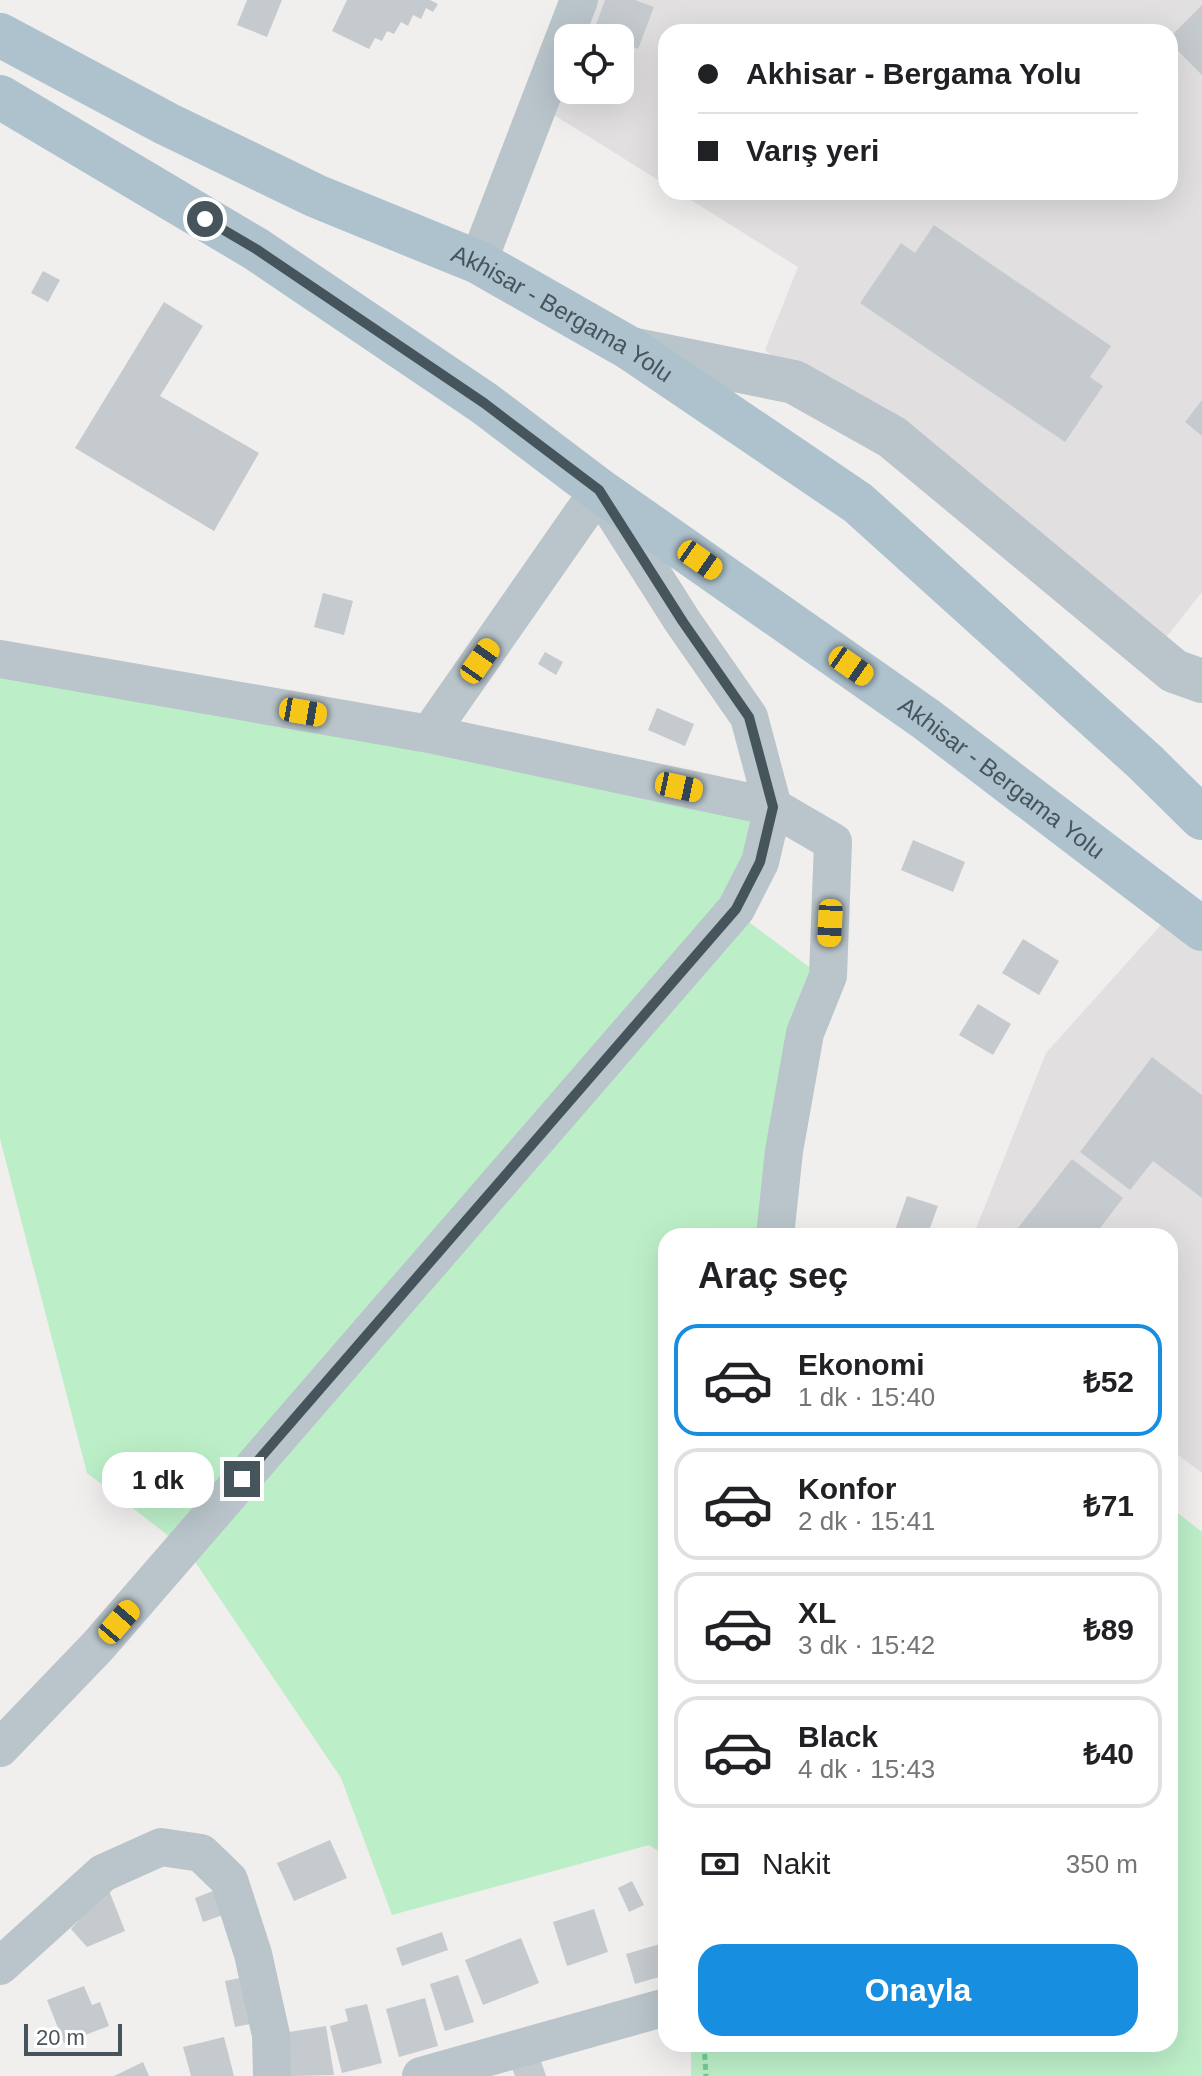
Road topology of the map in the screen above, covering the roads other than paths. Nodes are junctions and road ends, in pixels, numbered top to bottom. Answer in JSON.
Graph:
{"nodes":[{"id":1,"x":579,"y":0,"type":"edge"},
{"id":2,"x":0,"y":35,"type":"edge"},
{"id":3,"x":0,"y":97,"type":"edge"},
{"id":4,"x":478,"y":262,"type":"junction"},
{"id":5,"x":631,"y":349,"type":"junction"},
{"id":6,"x":599,"y":490,"type":"junction"},
{"id":7,"x":0,"y":659,"type":"edge"},
{"id":8,"x":1202,"y":681,"type":"edge"},
{"id":9,"x":429,"y":734,"type":"junction"},
{"id":10,"x":773,"y":807,"type":"junction"},
{"id":11,"x":1202,"y":818,"type":"edge"},
{"id":12,"x":1202,"y":929,"type":"edge"},
{"id":13,"x":776,"y":1228,"type":"edge"},
{"id":14,"x":0,"y":1748,"type":"edge"},
{"id":15,"x":0,"y":1966,"type":"edge"},
{"id":16,"x":658,"y":2009,"type":"edge"},
{"id":17,"x":272,"y":2076,"type":"edge"},
{"id":18,"x":421,"y":2076,"type":"edge"}],
"edges":[{"from":1,"to":4,"type":"street"},
{"from":2,"to":4,"type":"main road","name":"Akhisar - Bergama Yolu"},
{"from":3,"to":6,"type":"main road","name":"Akhisar - Bergama Yolu"},
{"from":4,"to":5,"type":"main road","name":"Akhisar - Bergama Yolu"},
{"from":5,"to":8,"type":"street"},
{"from":5,"to":11,"type":"main road","name":"Akhisar - Bergama Yolu"},
{"from":6,"to":9,"type":"street"},
{"from":6,"to":10,"type":"street"},
{"from":6,"to":12,"type":"main road","name":"Akhisar - Bergama Yolu"},
{"from":7,"to":9,"type":"street"},
{"from":9,"to":10,"type":"street"},
{"from":10,"to":13,"type":"street"},
{"from":10,"to":14,"type":"street"},
{"from":15,"to":17,"type":"street"},
{"from":16,"to":18,"type":"street"}]}
